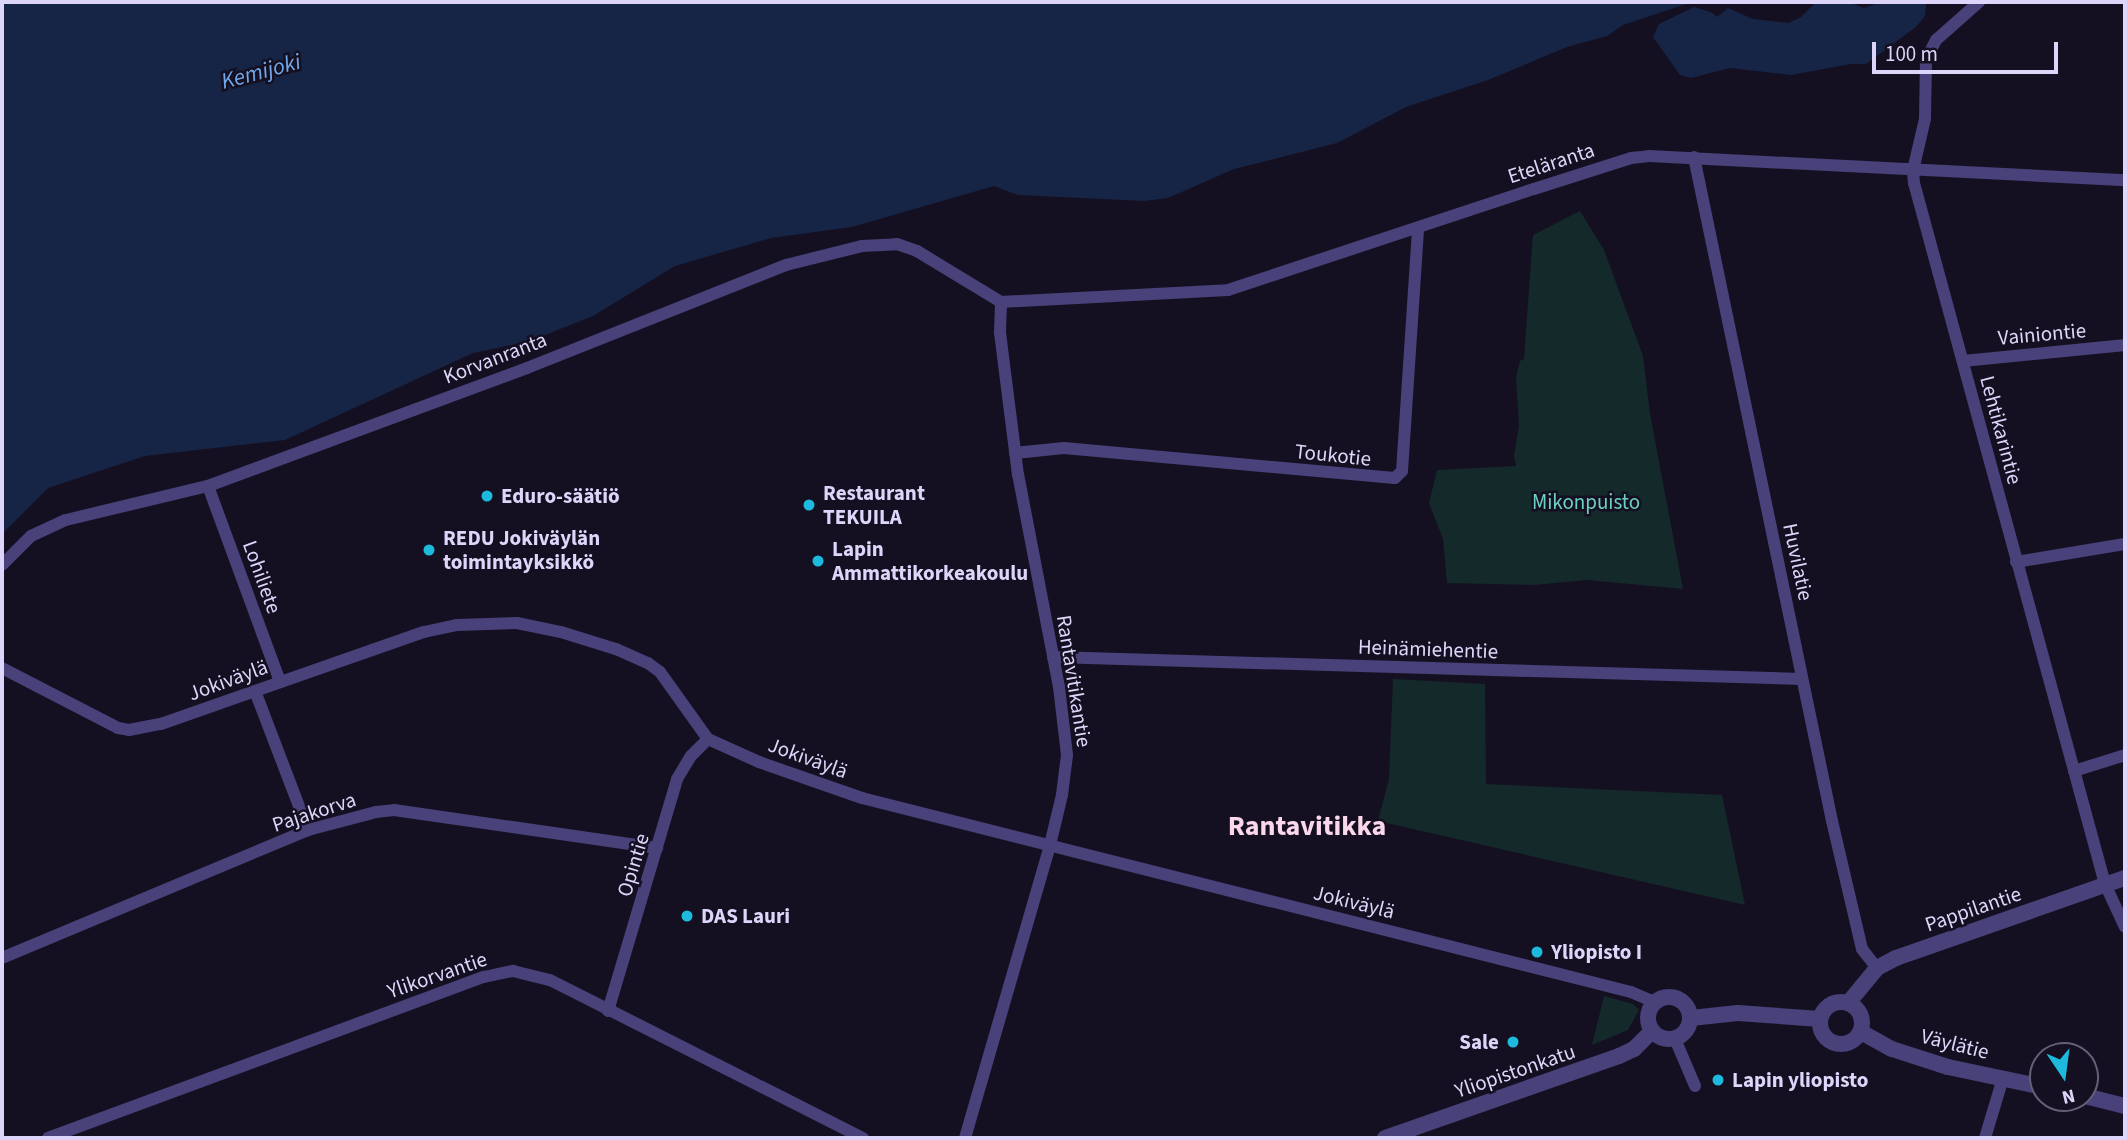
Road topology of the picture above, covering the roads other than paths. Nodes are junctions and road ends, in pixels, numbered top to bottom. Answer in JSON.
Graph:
{"nodes":[{"id":1,"x":1979,"y":2,"type":"edge"},
{"id":2,"x":1694,"y":156,"type":"junction"},
{"id":3,"x":1913,"y":170,"type":"junction"},
{"id":4,"x":2125,"y":180,"type":"edge"},
{"id":5,"x":1418,"y":229,"type":"junction"},
{"id":6,"x":1001,"y":302,"type":"junction"},
{"id":7,"x":2125,"y":345,"type":"edge"},
{"id":8,"x":1963,"y":361,"type":"junction"},
{"id":9,"x":1015,"y":453,"type":"junction"},
{"id":10,"x":208,"y":486,"type":"junction"},
{"id":11,"x":2125,"y":544,"type":"edge"},
{"id":12,"x":2016,"y":562,"type":"junction"},
{"id":13,"x":2,"y":565,"type":"edge"},
{"id":14,"x":1053,"y":657,"type":"junction"},
{"id":15,"x":2,"y":668,"type":"edge"},
{"id":16,"x":1802,"y":679,"type":"junction"},
{"id":17,"x":280,"y":682,"type":"junction"},
{"id":18,"x":255,"y":691,"type":"junction"},
{"id":19,"x":708,"y":739,"type":"junction"},
{"id":20,"x":2125,"y":755,"type":"edge"},
{"id":21,"x":2074,"y":771,"type":"junction"},
{"id":22,"x":308,"y":830,"type":"junction"},
{"id":23,"x":1051,"y":845,"type":"junction"},
{"id":24,"x":657,"y":848,"type":"junction"},
{"id":25,"x":2125,"y":878,"type":"edge"},
{"id":26,"x":2105,"y":884,"type":"junction"},
{"id":27,"x":2125,"y":927,"type":"edge"},
{"id":28,"x":2,"y":958,"type":"edge"},
{"id":29,"x":1877,"y":968,"type":"junction"},
{"id":30,"x":1655,"y":1002,"type":"junction"},
{"id":31,"x":1849,"y":1002,"type":"junction"},
{"id":32,"x":608,"y":1011,"type":"junction"},
{"id":33,"x":1691,"y":1018,"type":"junction"},
{"id":34,"x":1820,"y":1019,"type":"junction"},
{"id":35,"x":1652,"y":1031,"type":"junction"},
{"id":36,"x":1861,"y":1032,"type":"junction"},
{"id":37,"x":1675,"y":1039,"type":"junction"},
{"id":38,"x":2003,"y":1077,"type":"junction"},
{"id":39,"x":2029,"y":1084,"type":"edge"},
{"id":40,"x":1695,"y":1086,"type":"dead end"},
{"id":41,"x":2099,"y":1100,"type":"edge"},
{"id":42,"x":2125,"y":1106,"type":"edge"},
{"id":43,"x":48,"y":1138,"type":"edge"},
{"id":44,"x":863,"y":1138,"type":"edge"},
{"id":45,"x":965,"y":1138,"type":"edge"},
{"id":46,"x":1385,"y":1138,"type":"edge"},
{"id":47,"x":1985,"y":1138,"type":"edge"}],
"edges":[{"from":1,"to":3,"type":"street","name":"Lehtikarintie"},
{"from":2,"to":3,"type":"street","name":"Eteläranta"},
{"from":2,"to":5,"type":"street","name":"Eteläranta"},
{"from":2,"to":16,"type":"street","name":"Huvilatie"},
{"from":3,"to":4,"type":"street","name":"Eteläranta"},
{"from":3,"to":8,"type":"street","name":"Lehtikarintie"},
{"from":5,"to":6,"type":"street","name":"Eteläranta"},
{"from":5,"to":9,"type":"street","name":"Toukotie"},
{"from":6,"to":9,"type":"street","name":"Rantavitikantie"},
{"from":6,"to":10,"type":"street","name":"Korvanranta"},
{"from":7,"to":8,"type":"street","name":"Vainiontie"},
{"from":8,"to":12,"type":"street","name":"Lehtikarintie"},
{"from":9,"to":14,"type":"street","name":"Rantavitikantie"},
{"from":10,"to":13,"type":"street","name":"Korvanranta"},
{"from":10,"to":17,"type":"street","name":"Lohiliete"},
{"from":11,"to":12,"type":"street"},
{"from":12,"to":21,"type":"street","name":"Lehtikarintie"},
{"from":14,"to":16,"type":"street","name":"Heinämiehentie"},
{"from":14,"to":23,"type":"street","name":"Rantavitikantie"},
{"from":15,"to":18,"type":"street","name":"Jokiväylä"},
{"from":16,"to":29,"type":"street","name":"Huvilatie"},
{"from":17,"to":18,"type":"street","name":"Jokiväylä"},
{"from":17,"to":19,"type":"street","name":"Jokiväylä"},
{"from":18,"to":22,"type":"street"},
{"from":19,"to":23,"type":"street","name":"Jokiväylä"},
{"from":19,"to":24,"type":"street","name":"Opintie"},
{"from":20,"to":21,"type":"street"},
{"from":21,"to":26,"type":"street","name":"Lehtikarintie"},
{"from":22,"to":24,"type":"street","name":"Pajakorva"},
{"from":22,"to":28,"type":"street","name":"Pajakorva"},
{"from":23,"to":30,"type":"street","name":"Jokiväylä"},
{"from":23,"to":45,"type":"street","name":"Rantavitikantie"},
{"from":24,"to":32,"type":"street","name":"Opintie"},
{"from":25,"to":26,"type":"street","name":"Pappilantie"},
{"from":26,"to":27,"type":"street","name":"Lehtikarintie"},
{"from":26,"to":29,"type":"street","name":"Pappilantie"},
{"from":29,"to":31,"type":"street","name":"Pappilantie"},
{"from":30,"to":33,"type":"street"},
{"from":30,"to":35,"type":"street"},
{"from":31,"to":34,"type":"street"},
{"from":31,"to":36,"type":"street"},
{"from":32,"to":43,"type":"street","name":"Ylikorvantie"},
{"from":32,"to":44,"type":"street","name":"Ylikorvantie"},
{"from":33,"to":34,"type":"street"},
{"from":33,"to":37,"type":"street"},
{"from":34,"to":36,"type":"street"},
{"from":35,"to":37,"type":"street"},
{"from":35,"to":46,"type":"street","name":"Yliopistonkatu"},
{"from":36,"to":38,"type":"street","name":"Väylätie"},
{"from":37,"to":40,"type":"street"},
{"from":38,"to":39,"type":"street","name":"Väylätie"},
{"from":38,"to":47,"type":"street"},
{"from":41,"to":42,"type":"street"}]}
